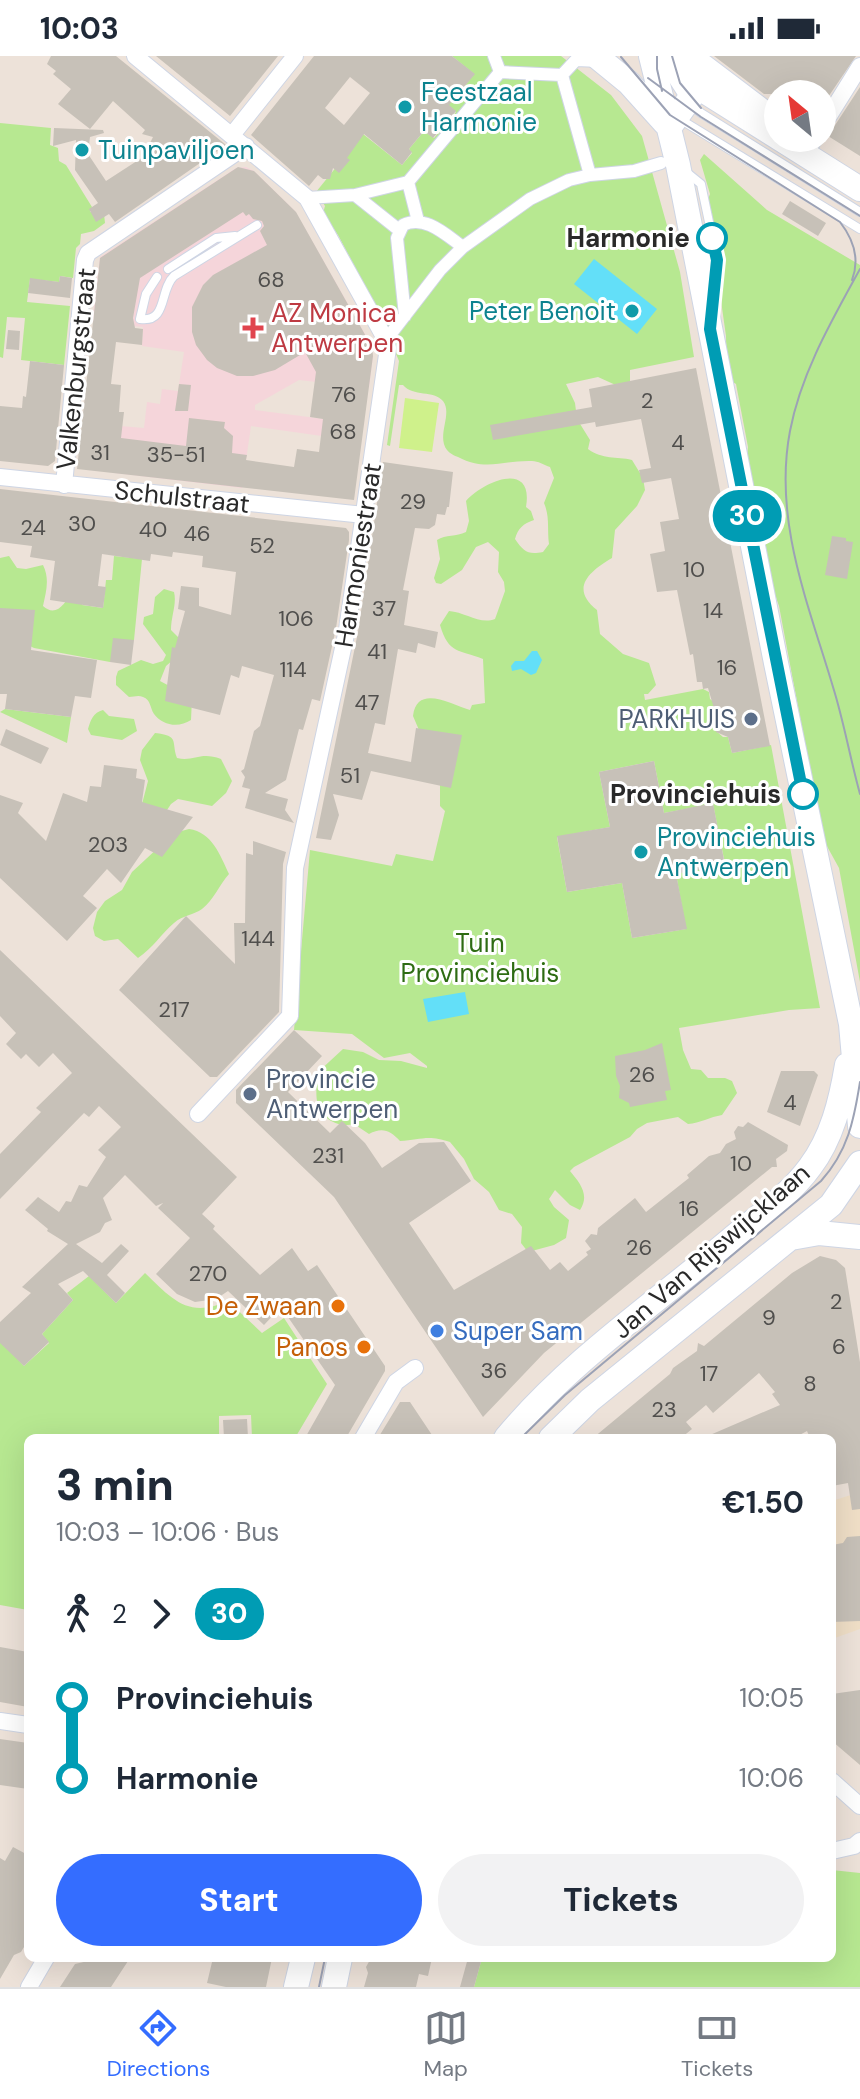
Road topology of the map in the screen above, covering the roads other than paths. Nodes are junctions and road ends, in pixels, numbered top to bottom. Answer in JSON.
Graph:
{"nodes":[{"id":1,"x":135,"y":56,"type":"edge"},
{"id":2,"x":295,"y":56,"type":"edge"},
{"id":3,"x":494,"y":56,"type":"edge"},
{"id":4,"x":651,"y":56,"type":"edge"},
{"id":5,"x":659,"y":56,"type":"edge"},
{"id":6,"x":667,"y":56,"type":"edge"},
{"id":7,"x":691,"y":56,"type":"edge"},
{"id":8,"x":600,"y":59,"type":"edge"},
{"id":9,"x":860,"y":66,"type":"edge"},
{"id":10,"x":500,"y":72,"type":"junction"},
{"id":11,"x":562,"y":75,"type":"junction"},
{"id":12,"x":836,"y":105,"type":"edge"},
{"id":13,"x":678,"y":108,"type":"junction"},
{"id":14,"x":764,"y":111,"type":"edge"},
{"id":15,"x":764,"y":133,"type":"edge"},
{"id":16,"x":232,"y":135,"type":"junction"},
{"id":17,"x":246,"y":146,"type":"junction"},
{"id":18,"x":813,"y":152,"type":"edge"},
{"id":19,"x":670,"y":164,"type":"junction"},
{"id":20,"x":590,"y":175,"type":"junction"},
{"id":21,"x":408,"y":182,"type":"junction"},
{"id":22,"x":860,"y":189,"type":"edge"},
{"id":23,"x":355,"y":195,"type":"junction"},
{"id":24,"x":307,"y":198,"type":"junction"},
{"id":25,"x":860,"y":212,"type":"edge"},
{"id":26,"x":418,"y":221,"type":"junction"},
{"id":27,"x":257,"y":225,"type":"dead end"},
{"id":28,"x":860,"y":229,"type":"edge"},
{"id":29,"x":399,"y":230,"type":"junction"},
{"id":30,"x":240,"y":236,"type":"junction"},
{"id":31,"x":463,"y":247,"type":"junction"},
{"id":32,"x":168,"y":269,"type":"dead end"},
{"id":33,"x":157,"y":277,"type":"dead end"},
{"id":34,"x":405,"y":316,"type":"junction"},
{"id":35,"x":386,"y":340,"type":"junction"},
{"id":36,"x":0,"y":477,"type":"edge"},
{"id":37,"x":64,"y":485,"type":"junction"},
{"id":38,"x":364,"y":515,"type":"junction"},
{"id":39,"x":856,"y":1034,"type":"edge"},
{"id":40,"x":198,"y":1114,"type":"dead end"},
{"id":41,"x":860,"y":1126,"type":"edge"},
{"id":42,"x":819,"y":1154,"type":"junction"},
{"id":43,"x":860,"y":1164,"type":"edge"},
{"id":44,"x":860,"y":1237,"type":"edge"},
{"id":45,"x":789,"y":1239,"type":"junction"},
{"id":46,"x":415,"y":1368,"type":"dead end"},
{"id":47,"x":365,"y":1434,"type":"edge"},
{"id":48,"x":510,"y":1434,"type":"edge"},
{"id":49,"x":555,"y":1434,"type":"edge"},
{"id":50,"x":0,"y":1721,"type":"edge"},
{"id":51,"x":24,"y":1724,"type":"edge"},
{"id":52,"x":836,"y":1785,"type":"edge"},
{"id":53,"x":860,"y":1806,"type":"edge"},
{"id":54,"x":860,"y":1841,"type":"edge"},
{"id":55,"x":836,"y":1850,"type":"edge"},
{"id":56,"x":44,"y":1962,"type":"edge"},
{"id":57,"x":302,"y":1962,"type":"edge"},
{"id":58,"x":339,"y":1962,"type":"edge"},
{"id":59,"x":29,"y":1987,"type":"edge"},
{"id":60,"x":296,"y":1987,"type":"edge"},
{"id":61,"x":334,"y":1987,"type":"edge"}],
"edges":[{"from":1,"to":16,"type":"street"},
{"from":2,"to":16,"type":"street"},
{"from":3,"to":10,"type":"street"},
{"from":4,"to":13,"type":"main road"},
{"from":5,"to":13,"type":"lane"},
{"from":6,"to":13,"type":"main road"},
{"from":7,"to":14,"type":"street"},
{"from":8,"to":11,"type":"street"},
{"from":8,"to":13,"type":"main road"},
{"from":9,"to":12,"type":"street"},
{"from":10,"to":11,"type":"street"},
{"from":10,"to":21,"type":"street"},
{"from":11,"to":20,"type":"street"},
{"from":13,"to":15,"type":"main road"},
{"from":13,"to":19,"type":"main road"},
{"from":13,"to":25,"type":"lane"},
{"from":13,"to":28,"type":"lane"},
{"from":16,"to":17,"type":"street"},
{"from":17,"to":24,"type":"street"},
{"from":17,"to":37,"type":"street","name":"Valkenburgstraat"},
{"from":18,"to":22,"type":"main road"},
{"from":19,"to":20,"type":"street"},
{"from":19,"to":39,"type":"main road"},
{"from":20,"to":31,"type":"street"},
{"from":21,"to":23,"type":"street"},
{"from":21,"to":26,"type":"street"},
{"from":23,"to":24,"type":"street"},
{"from":23,"to":29,"type":"street"},
{"from":24,"to":35,"type":"street"},
{"from":26,"to":29,"type":"street"},
{"from":26,"to":31,"type":"street"},
{"from":27,"to":30,"type":"lane"},
{"from":29,"to":34,"type":"street"},
{"from":30,"to":32,"type":"lane"},
{"from":30,"to":33,"type":"lane"},
{"from":31,"to":34,"type":"street"},
{"from":34,"to":35,"type":"street"},
{"from":35,"to":38,"type":"street","name":"Harmoniestraat"},
{"from":36,"to":37,"type":"street","name":"Schulstraat"},
{"from":37,"to":38,"type":"street","name":"Schulstraat"},
{"from":38,"to":40,"type":"street","name":"Harmoniestraat"},
{"from":39,"to":41,"type":"main road"},
{"from":39,"to":42,"type":"main road","name":"Jan Van Rijswijcklaan"},
{"from":42,"to":43,"type":"main road"},
{"from":42,"to":48,"type":"main road","name":"Jan Van Rijswijcklaan"},
{"from":43,"to":45,"type":"main road","name":"Jan Van Rijswijcklaan"},
{"from":44,"to":45,"type":"main road"},
{"from":45,"to":49,"type":"main road","name":"Jan Van Rijswijcklaan"},
{"from":46,"to":47,"type":"street"},
{"from":50,"to":51,"type":"street"},
{"from":52,"to":53,"type":"street"},
{"from":54,"to":55,"type":"street"},
{"from":56,"to":59,"type":"street"},
{"from":57,"to":60,"type":"main road"},
{"from":58,"to":61,"type":"main road"}]}
